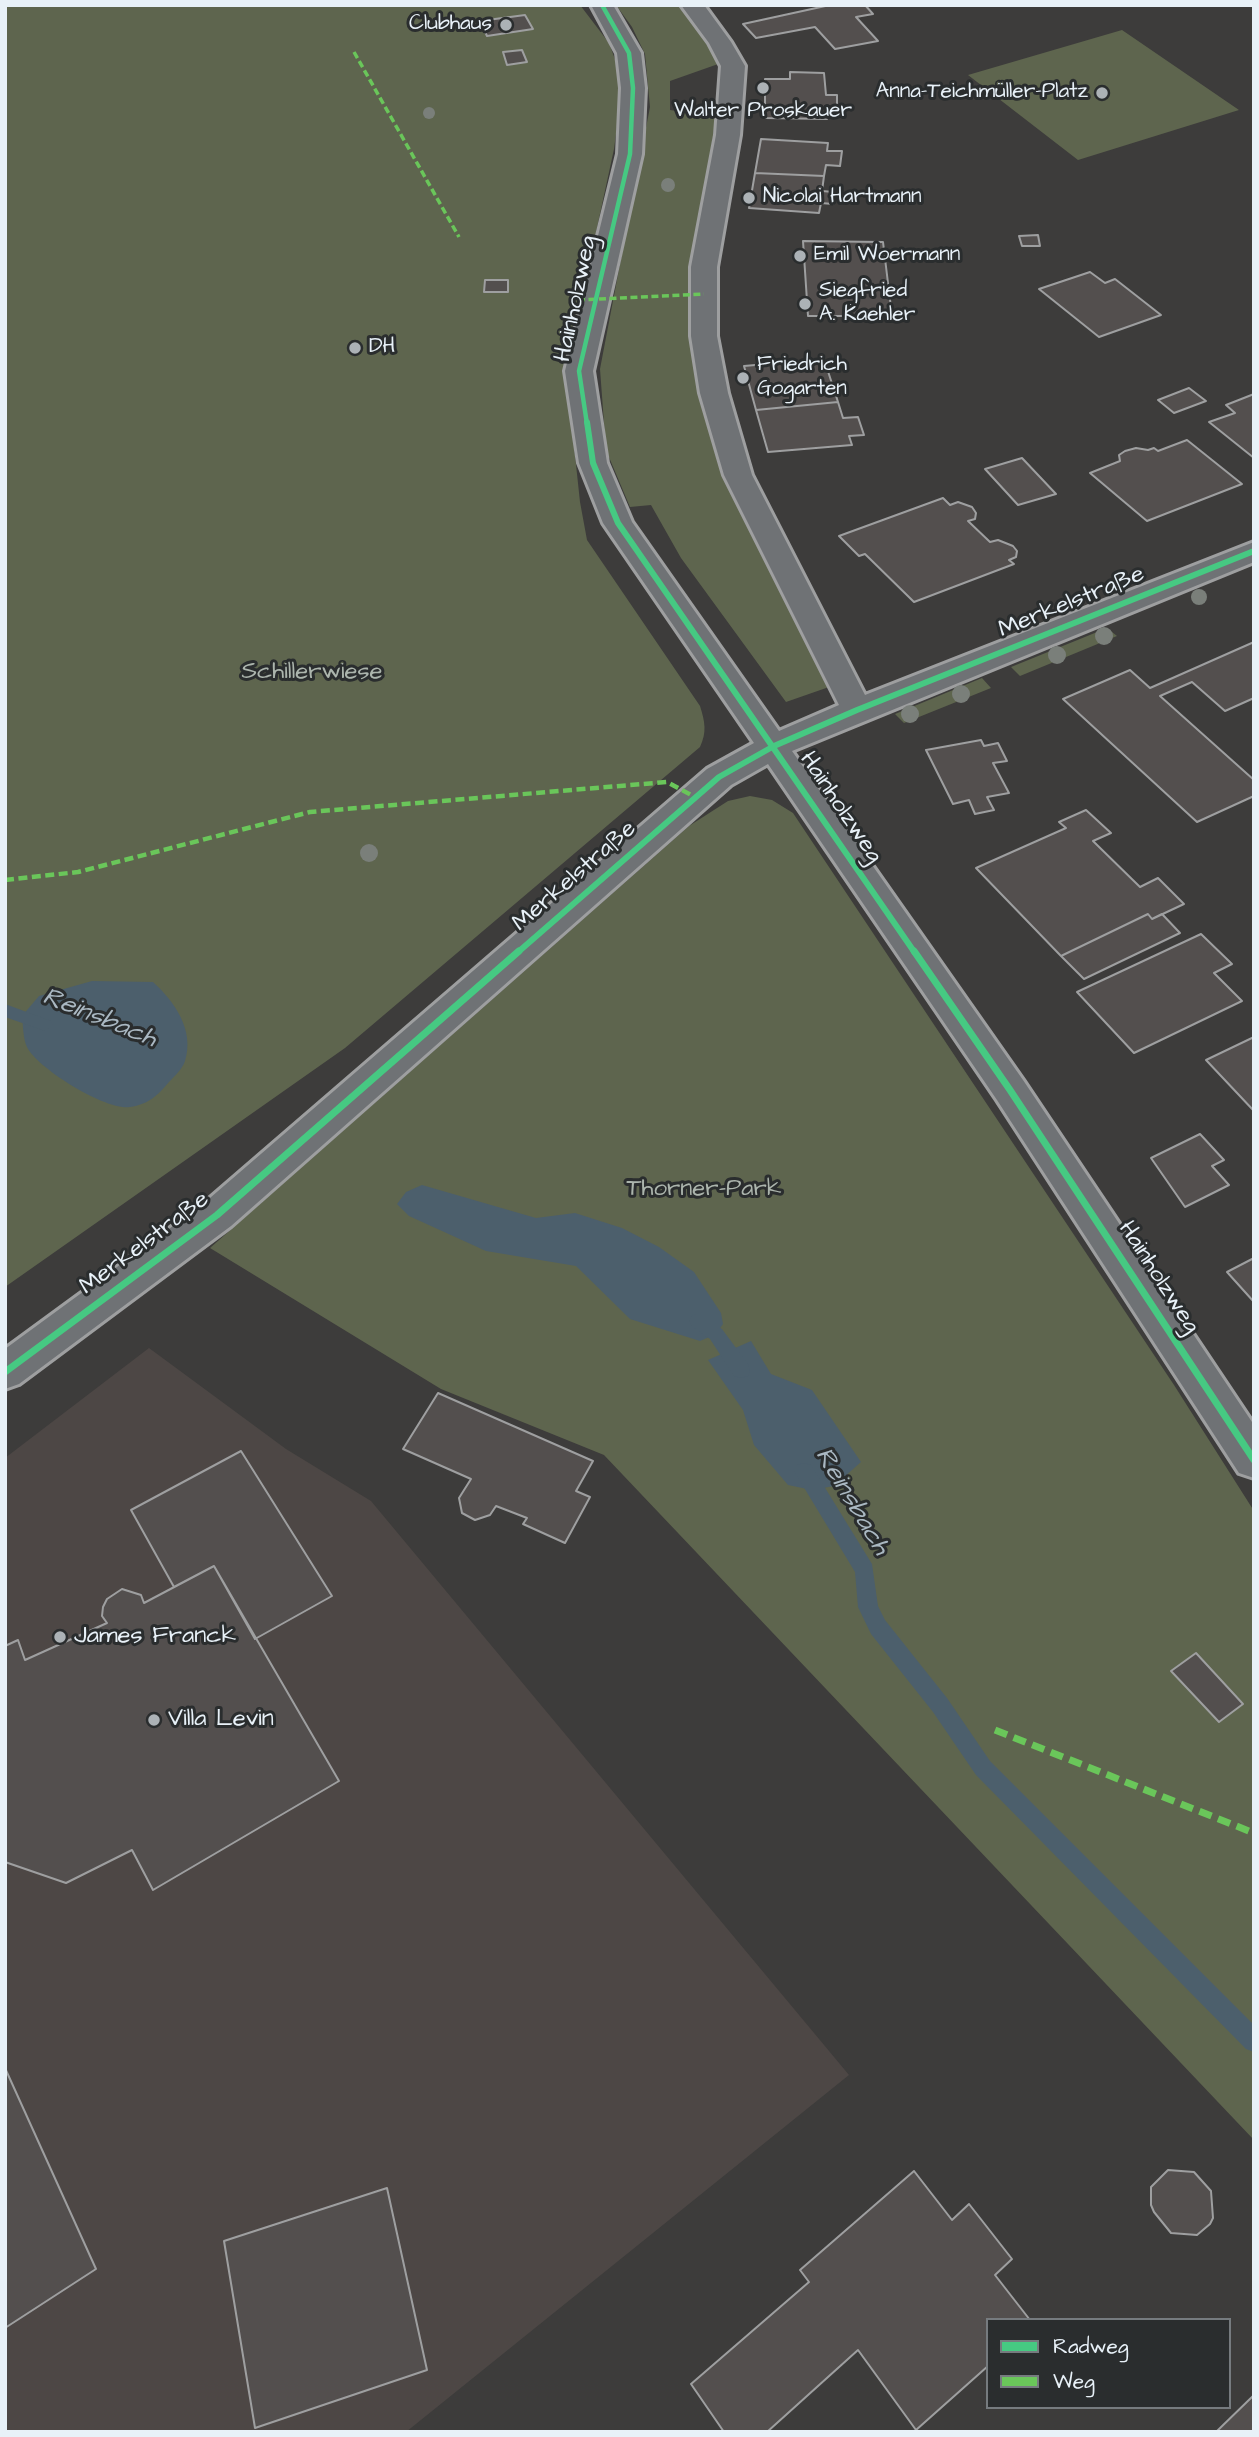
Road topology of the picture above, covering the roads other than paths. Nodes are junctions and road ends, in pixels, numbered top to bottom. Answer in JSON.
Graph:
{"nodes":[{"id":1,"x":602,"y":5,"type":"edge"},
{"id":2,"x":692,"y":5,"type":"edge"},
{"id":3,"x":1254,"y":551,"type":"edge"},
{"id":4,"x":857,"y":710,"type":"junction"},
{"id":5,"x":774,"y":746,"type":"junction"},
{"id":6,"x":5,"y":1372,"type":"edge"},
{"id":7,"x":1254,"y":1460,"type":"edge"}],
"edges":[{"from":1,"to":5,"type":"street","name":"Hainholzweg"},
{"from":2,"to":4,"type":"street"},
{"from":3,"to":4,"type":"street","name":"Merkelstraße"},
{"from":4,"to":5,"type":"street","name":"Merkelstraße"},
{"from":5,"to":6,"type":"street","name":"Merkelstraße"},
{"from":5,"to":7,"type":"street","name":"Hainholzweg"}]}
